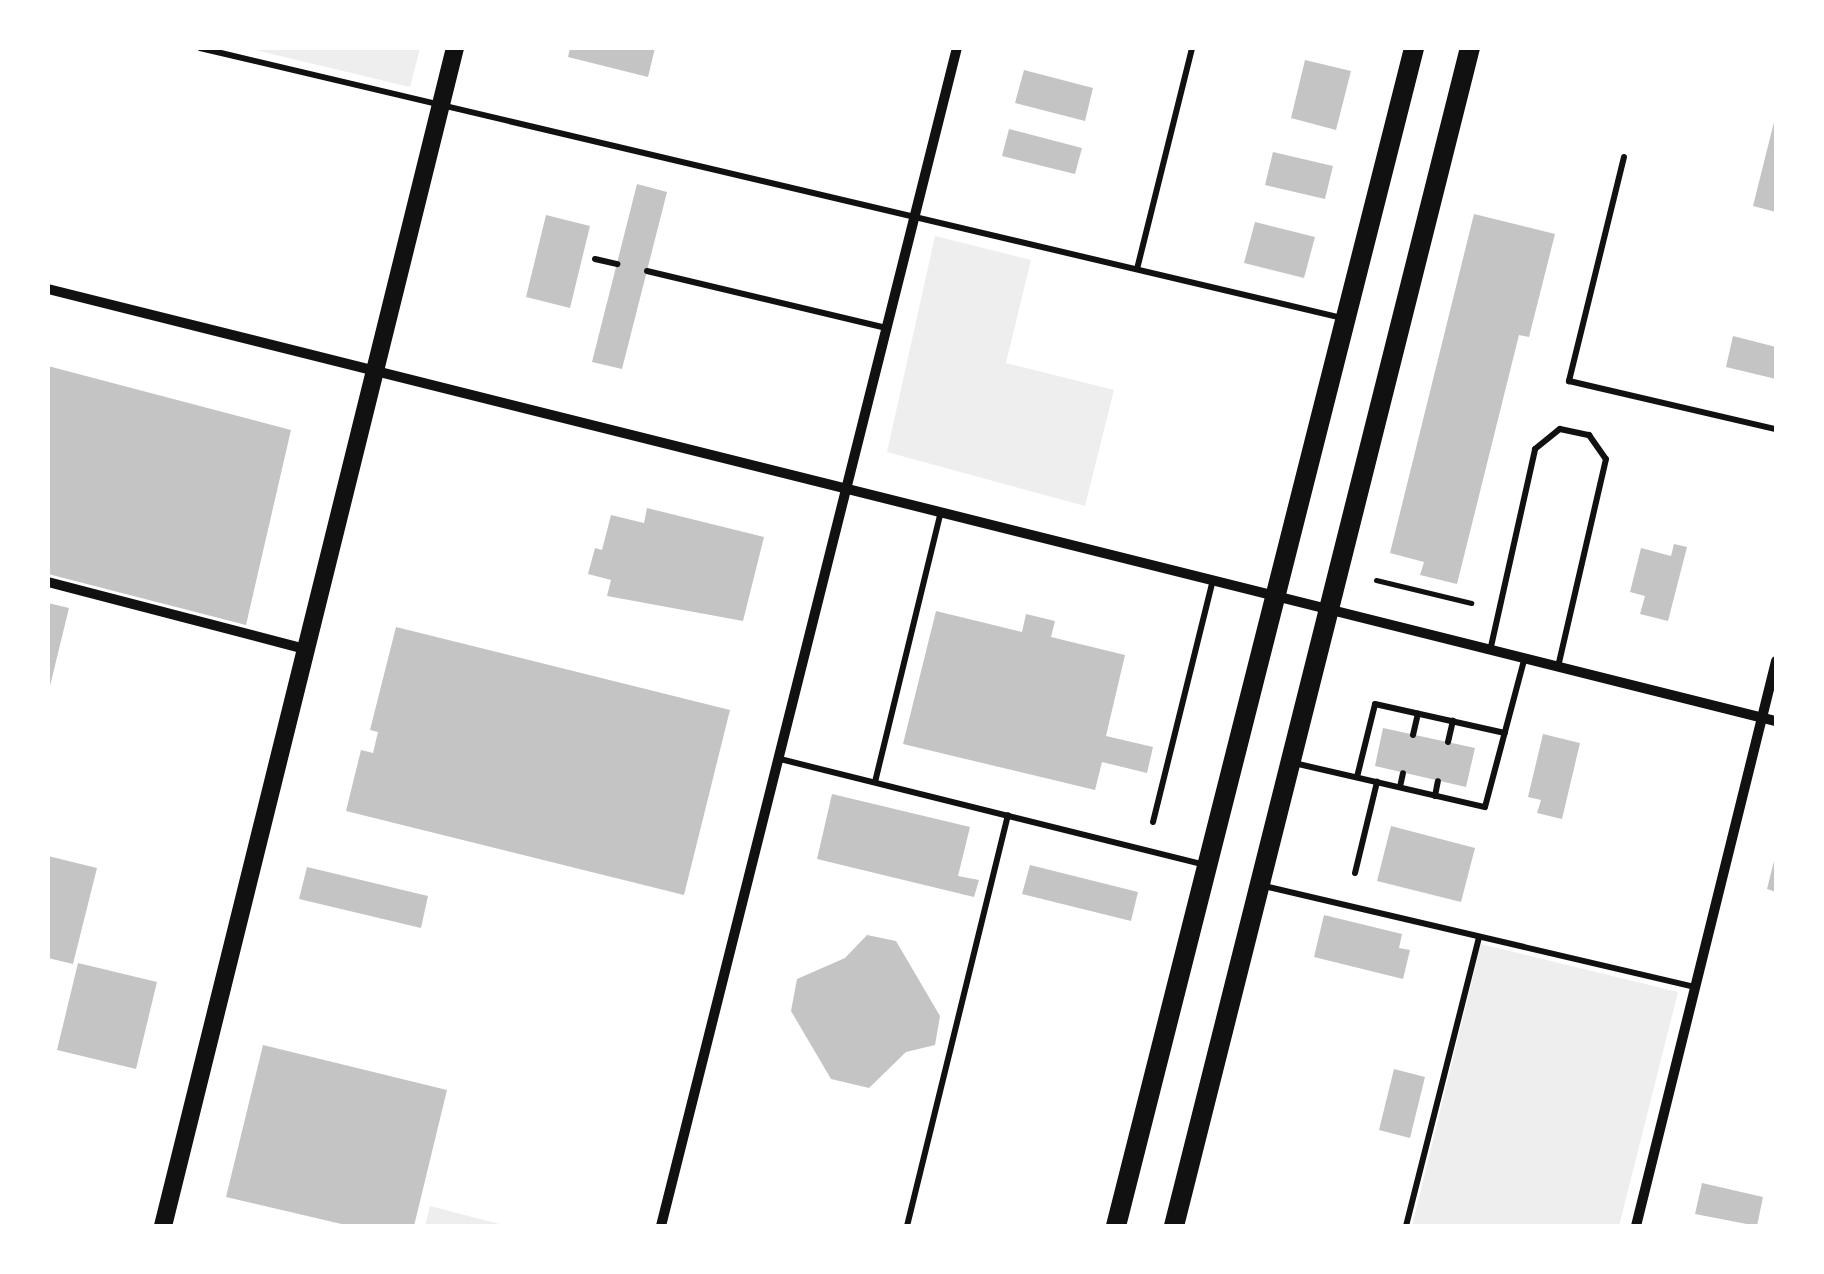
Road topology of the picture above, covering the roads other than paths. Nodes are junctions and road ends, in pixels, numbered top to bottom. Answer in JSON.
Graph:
{"nodes":[{"id":1,"x":205,"y":48,"type":"edge"},
{"id":2,"x":455,"y":48,"type":"edge"},
{"id":3,"x":957,"y":48,"type":"edge"},
{"id":4,"x":1192,"y":48,"type":"edge"},
{"id":5,"x":1414,"y":48,"type":"edge"},
{"id":6,"x":1470,"y":48,"type":"edge"},
{"id":7,"x":441,"y":104,"type":"junction"},
{"id":8,"x":1624,"y":157,"type":"dead end"},
{"id":9,"x":915,"y":216,"type":"junction"},
{"id":10,"x":595,"y":259,"type":"dead end"},
{"id":11,"x":617,"y":264,"type":"dead end"},
{"id":12,"x":1137,"y":269,"type":"junction"},
{"id":13,"x":647,"y":272,"type":"dead end"},
{"id":14,"x":48,"y":289,"type":"edge"},
{"id":15,"x":1345,"y":319,"type":"junction"},
{"id":16,"x":888,"y":328,"type":"junction"},
{"id":17,"x":373,"y":371,"type":"junction"},
{"id":18,"x":1776,"y":429,"type":"edge"},
{"id":19,"x":846,"y":486,"type":"junction"},
{"id":20,"x":942,"y":511,"type":"junction"},
{"id":21,"x":48,"y":582,"type":"edge"},
{"id":22,"x":1212,"y":582,"type":"junction"},
{"id":23,"x":1274,"y":599,"type":"junction"},
{"id":24,"x":1327,"y":612,"type":"junction"},
{"id":25,"x":305,"y":648,"type":"junction"},
{"id":26,"x":1490,"y":652,"type":"junction"},
{"id":27,"x":1524,"y":660,"type":"junction"},
{"id":28,"x":1776,"y":661,"type":"edge"},
{"id":29,"x":1558,"y":668,"type":"junction"},
{"id":30,"x":1418,"y":714,"type":"junction"},
{"id":31,"x":1762,"y":717,"type":"junction"},
{"id":32,"x":1453,"y":721,"type":"junction"},
{"id":33,"x":1776,"y":721,"type":"edge"},
{"id":34,"x":1505,"y":732,"type":"junction"},
{"id":35,"x":1414,"y":734,"type":"dead end"},
{"id":36,"x":1448,"y":742,"type":"dead end"},
{"id":37,"x":780,"y":758,"type":"junction"},
{"id":38,"x":1290,"y":762,"type":"junction"},
{"id":39,"x":1404,"y":773,"type":"dead end"},
{"id":40,"x":1357,"y":777,"type":"junction"},
{"id":41,"x":1438,"y":780,"type":"dead end"},
{"id":42,"x":875,"y":782,"type":"junction"},
{"id":43,"x":1377,"y":782,"type":"junction"},
{"id":44,"x":1400,"y":787,"type":"junction"},
{"id":45,"x":1435,"y":796,"type":"junction"},
{"id":46,"x":1008,"y":816,"type":"junction"},
{"id":47,"x":1153,"y":822,"type":"dead end"},
{"id":48,"x":1208,"y":865,"type":"junction"},
{"id":49,"x":1354,"y":873,"type":"dead end"},
{"id":50,"x":1259,"y":884,"type":"junction"},
{"id":51,"x":1479,"y":937,"type":"junction"},
{"id":52,"x":1696,"y":988,"type":"junction"},
{"id":53,"x":163,"y":1226,"type":"edge"},
{"id":54,"x":661,"y":1226,"type":"edge"},
{"id":55,"x":907,"y":1226,"type":"edge"},
{"id":56,"x":1116,"y":1226,"type":"edge"},
{"id":57,"x":1174,"y":1226,"type":"edge"},
{"id":58,"x":1406,"y":1226,"type":"edge"},
{"id":59,"x":1636,"y":1226,"type":"edge"}],
"edges":[{"from":1,"to":7,"type":"lane"},
{"from":2,"to":7,"type":"main road"},
{"from":3,"to":9,"type":"street"},
{"from":4,"to":12,"type":"lane"},
{"from":5,"to":15,"type":"main road"},
{"from":6,"to":24,"type":"main road"},
{"from":7,"to":9,"type":"lane"},
{"from":7,"to":17,"type":"main road"},
{"from":8,"to":18,"type":"lane"},
{"from":9,"to":12,"type":"lane"},
{"from":9,"to":16,"type":"street"},
{"from":10,"to":11,"type":"lane"},
{"from":12,"to":15,"type":"lane"},
{"from":13,"to":16,"type":"lane"},
{"from":14,"to":17,"type":"street"},
{"from":15,"to":23,"type":"main road"},
{"from":16,"to":19,"type":"street"},
{"from":17,"to":19,"type":"street"},
{"from":17,"to":25,"type":"main road"},
{"from":19,"to":20,"type":"street"},
{"from":19,"to":37,"type":"street"},
{"from":20,"to":22,"type":"street"},
{"from":20,"to":42,"type":"lane"},
{"from":21,"to":25,"type":"street"},
{"from":22,"to":23,"type":"street"},
{"from":22,"to":47,"type":"lane"},
{"from":23,"to":24,"type":"street"},
{"from":23,"to":48,"type":"main road"},
{"from":24,"to":26,"type":"street"},
{"from":24,"to":38,"type":"main road"},
{"from":25,"to":53,"type":"main road"},
{"from":26,"to":27,"type":"street"},
{"from":26,"to":29,"type":"lane"},
{"from":27,"to":29,"type":"street"},
{"from":27,"to":34,"type":"lane"},
{"from":28,"to":31,"type":"street"},
{"from":29,"to":31,"type":"street"},
{"from":30,"to":32,"type":"lane"},
{"from":30,"to":35,"type":"lane"},
{"from":30,"to":40,"type":"lane"},
{"from":31,"to":33,"type":"street"},
{"from":31,"to":52,"type":"street"},
{"from":32,"to":34,"type":"lane"},
{"from":32,"to":36,"type":"lane"},
{"from":34,"to":45,"type":"lane"},
{"from":37,"to":42,"type":"lane"},
{"from":37,"to":54,"type":"street"},
{"from":38,"to":40,"type":"lane"},
{"from":38,"to":50,"type":"main road"},
{"from":39,"to":44,"type":"lane"},
{"from":40,"to":43,"type":"lane"},
{"from":41,"to":45,"type":"lane"},
{"from":42,"to":46,"type":"lane"},
{"from":43,"to":44,"type":"lane"},
{"from":43,"to":49,"type":"lane"},
{"from":44,"to":45,"type":"lane"},
{"from":46,"to":48,"type":"lane"},
{"from":46,"to":55,"type":"lane"},
{"from":48,"to":56,"type":"main road"},
{"from":50,"to":51,"type":"lane"},
{"from":50,"to":57,"type":"main road"},
{"from":51,"to":52,"type":"lane"},
{"from":51,"to":58,"type":"lane"},
{"from":52,"to":59,"type":"street"}]}
